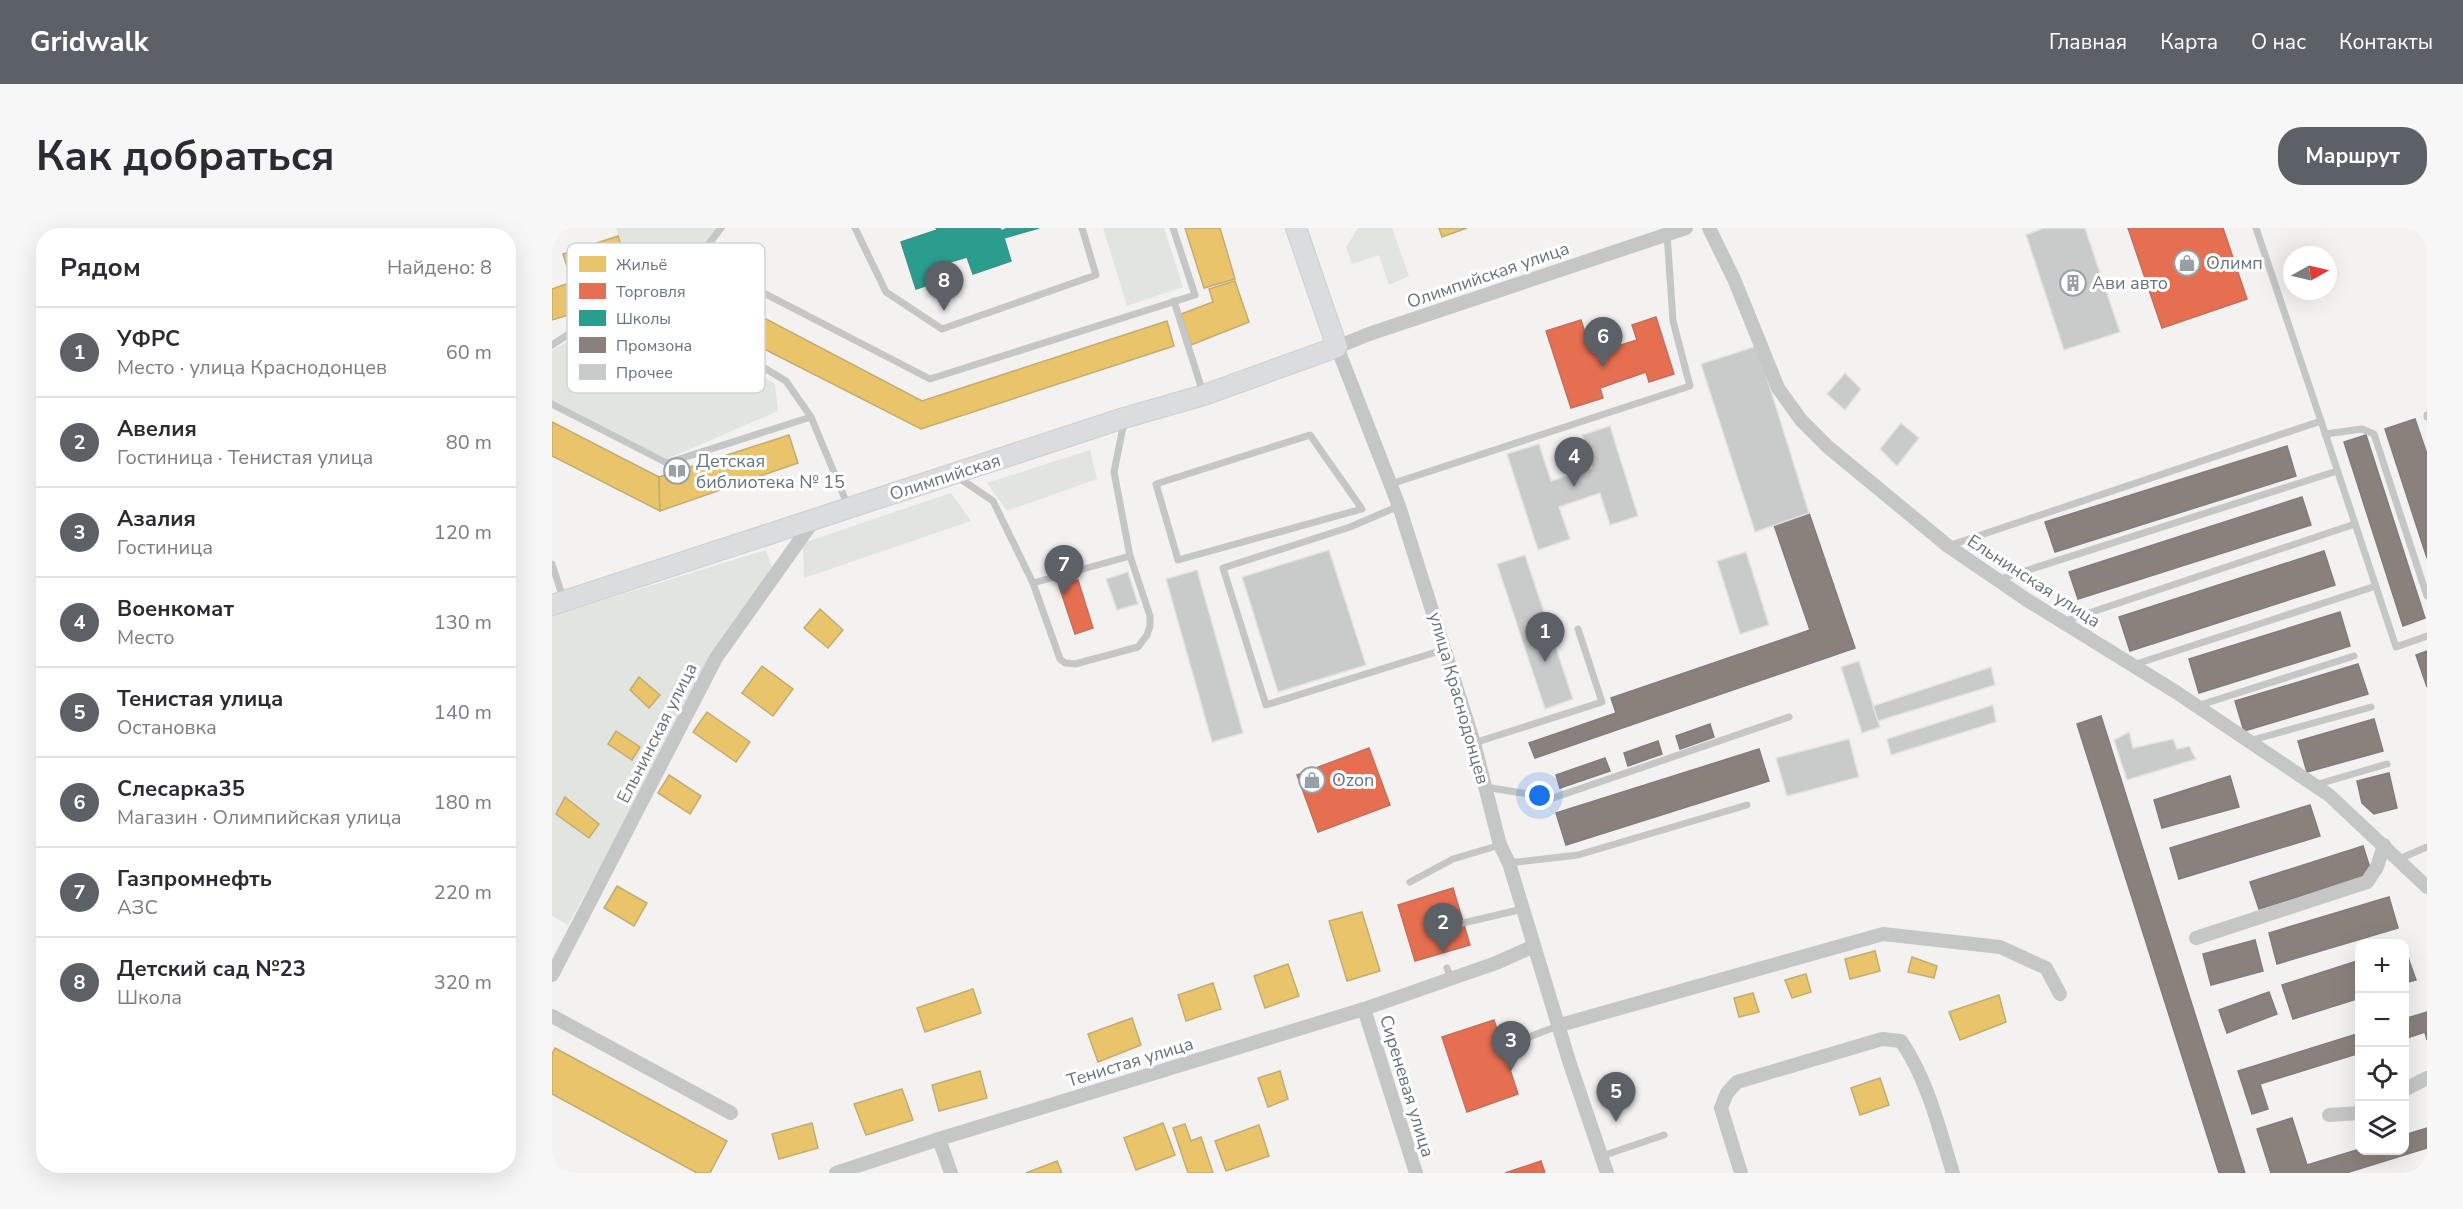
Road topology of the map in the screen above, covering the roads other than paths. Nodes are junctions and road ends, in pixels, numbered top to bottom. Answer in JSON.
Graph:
{"nodes":[{"id":1,"x":721,"y":228,"type":"edge"},
{"id":2,"x":855,"y":228,"type":"edge"},
{"id":3,"x":1082,"y":228,"type":"edge"},
{"id":4,"x":1173,"y":228,"type":"edge"},
{"id":5,"x":1296,"y":228,"type":"edge"},
{"id":6,"x":1686,"y":228,"type":"edge"},
{"id":7,"x":1709,"y":228,"type":"edge"},
{"id":8,"x":2256,"y":228,"type":"edge"},
{"id":9,"x":1667,"y":234,"type":"junction"},
{"id":10,"x":710,"y":243,"type":"edge"},
{"id":11,"x":765,"y":294,"type":"edge"},
{"id":12,"x":1174,"y":301,"type":"junction"},
{"id":13,"x":567,"y":335,"type":"edge"},
{"id":14,"x":552,"y":345,"type":"edge"},
{"id":15,"x":1337,"y":348,"type":"junction"},
{"id":16,"x":765,"y":368,"type":"edge"},
{"id":17,"x":1204,"y":395,"type":"junction"},
{"id":18,"x":552,"y":404,"type":"edge"},
{"id":19,"x":811,"y":417,"type":"junction"},
{"id":20,"x":1124,"y":418,"type":"junction"},
{"id":21,"x":2321,"y":421,"type":"junction"},
{"id":22,"x":2325,"y":434,"type":"junction"},
{"id":23,"x":2337,"y":471,"type":"junction"},
{"id":24,"x":954,"y":475,"type":"junction"},
{"id":25,"x":1391,"y":484,"type":"junction"},
{"id":26,"x":1399,"y":506,"type":"junction"},
{"id":27,"x":849,"y":508,"type":"junction"},
{"id":28,"x":1362,"y":509,"type":"joint"},
{"id":29,"x":814,"y":520,"type":"junction"},
{"id":30,"x":2355,"y":524,"type":"junction"},
{"id":31,"x":1948,"y":546,"type":"junction"},
{"id":32,"x":1130,"y":556,"type":"junction"},
{"id":33,"x":552,"y":564,"type":"edge"},
{"id":34,"x":1997,"y":580,"type":"junction"},
{"id":35,"x":1033,"y":584,"type":"junction"},
{"id":36,"x":2376,"y":586,"type":"junction"},
{"id":37,"x":2427,"y":596,"type":"edge"},
{"id":38,"x":558,"y":603,"type":"edge"},
{"id":39,"x":2062,"y":622,"type":"junction"},
{"id":40,"x":1578,"y":629,"type":"dead end"},
{"id":41,"x":2427,"y":636,"type":"edge"},
{"id":42,"x":1446,"y":649,"type":"junction"},
{"id":43,"x":2354,"y":656,"type":"dead end"},
{"id":44,"x":2132,"y":665,"type":"junction"},
{"id":45,"x":2196,"y":706,"type":"junction"},
{"id":46,"x":2371,"y":707,"type":"dead end"},
{"id":47,"x":1789,"y":717,"type":"dead end"},
{"id":48,"x":2249,"y":741,"type":"junction"},
{"id":49,"x":1474,"y":743,"type":"junction"},
{"id":50,"x":2387,"y":764,"type":"dead end"},
{"id":51,"x":2315,"y":785,"type":"junction"},
{"id":52,"x":1485,"y":787,"type":"junction"},
{"id":53,"x":1747,"y":805,"type":"dead end"},
{"id":54,"x":2384,"y":844,"type":"junction"},
{"id":55,"x":1500,"y":845,"type":"junction"},
{"id":56,"x":2427,"y":847,"type":"edge"},
{"id":57,"x":2398,"y":859,"type":"junction"},
{"id":58,"x":1509,"y":863,"type":"junction"},
{"id":59,"x":1410,"y":882,"type":"dead end"},
{"id":60,"x":2427,"y":887,"type":"edge"},
{"id":61,"x":1522,"y":909,"type":"junction"},
{"id":62,"x":1463,"y":923,"type":"dead end"},
{"id":63,"x":2196,"y":938,"type":"dead end"},
{"id":64,"x":1534,"y":946,"type":"junction"},
{"id":65,"x":552,"y":975,"type":"edge"},
{"id":66,"x":2060,"y":994,"type":"dead end"},
{"id":67,"x":1364,"y":1009,"type":"junction"},
{"id":68,"x":552,"y":1016,"type":"edge"},
{"id":69,"x":1560,"y":1026,"type":"junction"},
{"id":70,"x":1503,"y":1047,"type":"dead end"},
{"id":71,"x":2427,"y":1078,"type":"edge"},
{"id":72,"x":2409,"y":1087,"type":"edge"},
{"id":73,"x":731,"y":1113,"type":"dead end"},
{"id":74,"x":2355,"y":1113,"type":"edge"},
{"id":75,"x":2329,"y":1115,"type":"dead end"},
{"id":76,"x":1664,"y":1135,"type":"dead end"},
{"id":77,"x":939,"y":1139,"type":"junction"},
{"id":78,"x":1602,"y":1156,"type":"junction"},
{"id":79,"x":836,"y":1173,"type":"edge"},
{"id":80,"x":951,"y":1173,"type":"edge"},
{"id":81,"x":1416,"y":1173,"type":"edge"},
{"id":82,"x":1607,"y":1173,"type":"edge"},
{"id":83,"x":1741,"y":1173,"type":"edge"},
{"id":84,"x":1953,"y":1173,"type":"edge"}],
"edges":[{"from":1,"to":10,"type":"lane"},
{"from":2,"to":3,"type":"lane"},
{"from":4,"to":12,"type":"lane"},
{"from":5,"to":15,"type":"main road","name":"улица Краснодонцев"},
{"from":6,"to":9,"type":"street","name":"Олимпийская улица"},
{"from":7,"to":31,"type":"street","name":"Ельнинская улица"},
{"from":8,"to":21,"type":"lane"},
{"from":9,"to":15,"type":"street","name":"Олимпийская улица"},
{"from":9,"to":25,"type":"lane"},
{"from":11,"to":12,"type":"lane"},
{"from":12,"to":17,"type":"lane"},
{"from":13,"to":14,"type":"lane"},
{"from":15,"to":17,"type":"main road","name":"Олимпийская"},
{"from":15,"to":25,"type":"street","name":"улица Краснодонцев"},
{"from":16,"to":19,"type":"lane"},
{"from":17,"to":20,"type":"main road","name":"Олимпийская"},
{"from":18,"to":19,"type":"lane"},
{"from":19,"to":27,"type":"lane"},
{"from":20,"to":24,"type":"main road","name":"Олимпийская"},
{"from":20,"to":32,"type":"lane"},
{"from":21,"to":22,"type":"lane"},
{"from":21,"to":31,"type":"lane"},
{"from":22,"to":23,"type":"lane"},
{"from":22,"to":37,"type":"lane"},
{"from":23,"to":30,"type":"lane"},
{"from":23,"to":34,"type":"lane"},
{"from":24,"to":27,"type":"main road","name":"Олимпийская"},
{"from":24,"to":35,"type":"lane"},
{"from":25,"to":26,"type":"street","name":"улица Краснодонцев"},
{"from":26,"to":42,"type":"street","name":"улица Краснодонцев"},
{"from":26,"to":42,"type":"lane"},
{"from":27,"to":29,"type":"main road","name":"Олимпийская"},
{"from":28,"to":28,"type":"lane"},
{"from":29,"to":38,"type":"main road","name":"Олимпийская"},
{"from":29,"to":65,"type":"street","name":"Ельнинская улица"},
{"from":30,"to":36,"type":"lane"},
{"from":30,"to":39,"type":"lane"},
{"from":31,"to":34,"type":"street","name":"Ельнинская улица"},
{"from":32,"to":35,"type":"lane"},
{"from":32,"to":35,"type":"lane"},
{"from":33,"to":38,"type":"lane"},
{"from":34,"to":39,"type":"street","name":"Ельнинская улица"},
{"from":36,"to":41,"type":"lane"},
{"from":36,"to":44,"type":"lane"},
{"from":39,"to":44,"type":"street","name":"Ельнинская улица"},
{"from":40,"to":49,"type":"lane"},
{"from":42,"to":49,"type":"street","name":"улица Краснодонцев"},
{"from":43,"to":45,"type":"lane"},
{"from":44,"to":45,"type":"street","name":"Ельнинская улица"},
{"from":45,"to":48,"type":"street","name":"Ельнинская улица"},
{"from":46,"to":48,"type":"lane"},
{"from":47,"to":52,"type":"lane"},
{"from":48,"to":51,"type":"street","name":"Ельнинская улица"},
{"from":49,"to":52,"type":"street","name":"улица Краснодонцев"},
{"from":50,"to":51,"type":"lane"},
{"from":51,"to":54,"type":"street","name":"Ельнинская улица"},
{"from":52,"to":55,"type":"street","name":"улица Краснодонцев"},
{"from":53,"to":58,"type":"lane"},
{"from":54,"to":57,"type":"street","name":"Ельнинская улица"},
{"from":54,"to":63,"type":"street"},
{"from":55,"to":58,"type":"street","name":"улица Краснодонцев"},
{"from":55,"to":59,"type":"lane"},
{"from":56,"to":57,"type":"lane"},
{"from":57,"to":60,"type":"street","name":"Ельнинская улица"},
{"from":58,"to":61,"type":"street","name":"улица Краснодонцев"},
{"from":61,"to":62,"type":"lane"},
{"from":61,"to":64,"type":"street","name":"улица Краснодонцев"},
{"from":64,"to":67,"type":"street","name":"Тенистая улица"},
{"from":64,"to":69,"type":"street","name":"улица Краснодонцев"},
{"from":66,"to":69,"type":"street"},
{"from":67,"to":77,"type":"street","name":"Тенистая улица"},
{"from":67,"to":81,"type":"street","name":"Сиреневая улица"},
{"from":68,"to":73,"type":"street"},
{"from":69,"to":70,"type":"lane"},
{"from":69,"to":78,"type":"street","name":"улица Краснодонцев"},
{"from":71,"to":72,"type":"street"},
{"from":74,"to":75,"type":"street"},
{"from":76,"to":78,"type":"lane"},
{"from":77,"to":79,"type":"street","name":"Тенистая улица"},
{"from":77,"to":80,"type":"street"},
{"from":78,"to":82,"type":"street","name":"улица Краснодонцев"},
{"from":83,"to":84,"type":"street"}]}
